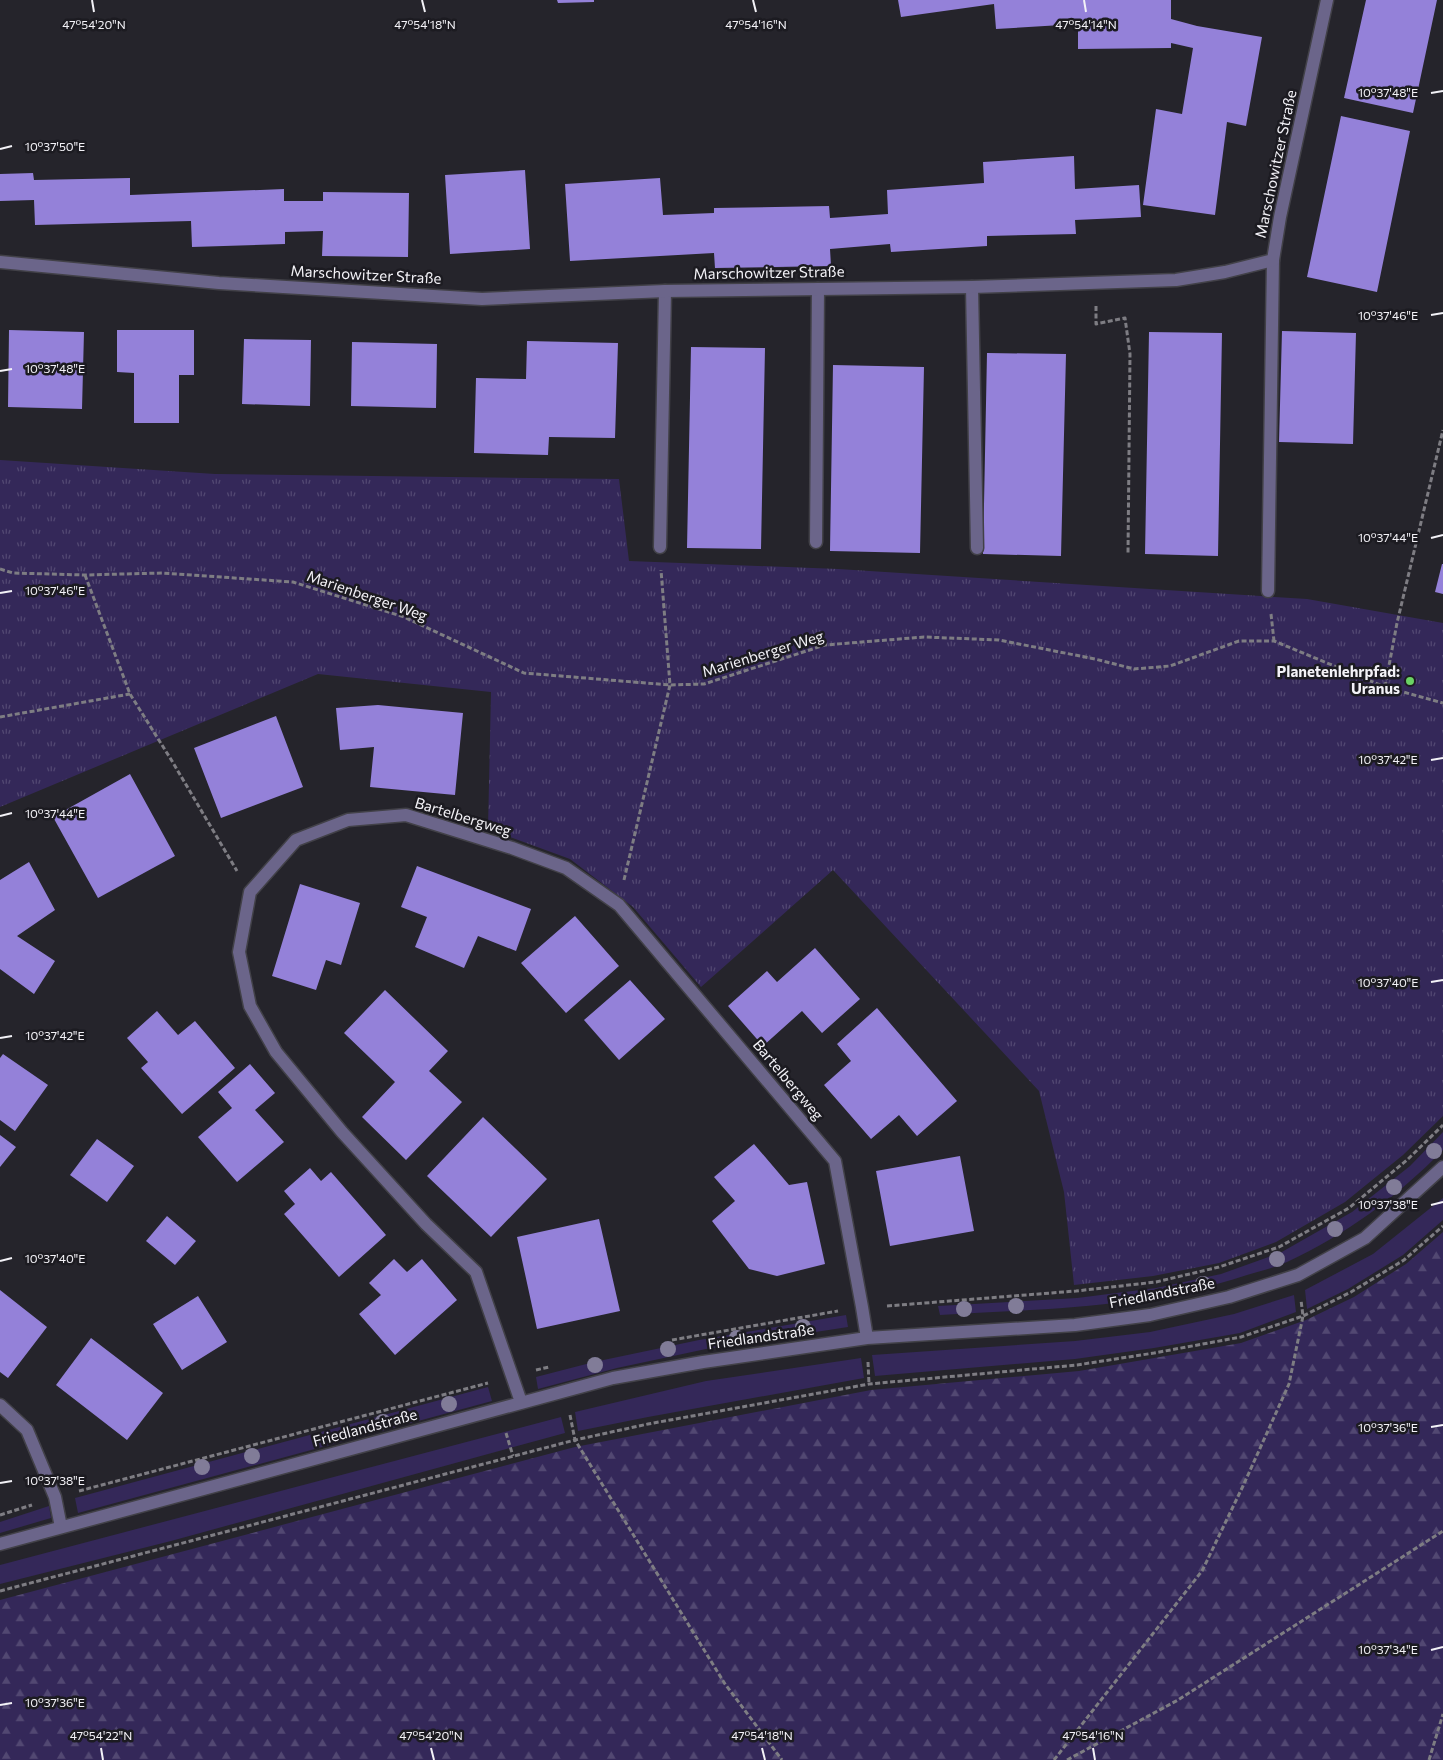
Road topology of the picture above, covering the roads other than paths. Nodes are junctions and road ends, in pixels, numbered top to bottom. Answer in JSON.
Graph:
{"nodes":[{"id":1,"x":1327,"y":0,"type":"edge"},
{"id":2,"x":1273,"y":260,"type":"junction"},
{"id":3,"x":0,"y":262,"type":"edge"},
{"id":4,"x":972,"y":287,"type":"junction"},
{"id":5,"x":818,"y":289,"type":"junction"},
{"id":6,"x":665,"y":291,"type":"junction"},
{"id":7,"x":816,"y":542,"type":"dead end"},
{"id":8,"x":660,"y":547,"type":"road end"},
{"id":9,"x":977,"y":548,"type":"dead end"},
{"id":10,"x":1268,"y":591,"type":"dead end"},
{"id":11,"x":1443,"y":1168,"type":"edge"},
{"id":12,"x":866,"y":1338,"type":"junction"},
{"id":13,"x":521,"y":1402,"type":"junction"},
{"id":14,"x":0,"y":1405,"type":"edge"},
{"id":15,"x":61,"y":1527,"type":"junction"},
{"id":16,"x":0,"y":1544,"type":"edge"}],
"edges":[{"from":1,"to":2,"type":"street","name":"Marschowitzer Straße"},
{"from":2,"to":4,"type":"street","name":"Marschowitzer Straße"},
{"from":2,"to":10,"type":"street"},
{"from":3,"to":6,"type":"street","name":"Marschowitzer Straße"},
{"from":4,"to":5,"type":"street","name":"Marschowitzer Straße"},
{"from":4,"to":9,"type":"street"},
{"from":5,"to":6,"type":"street","name":"Marschowitzer Straße"},
{"from":5,"to":7,"type":"street"},
{"from":6,"to":8,"type":"street"},
{"from":11,"to":12,"type":"street","name":"Friedlandstraße"},
{"from":12,"to":13,"type":"street","name":"Friedlandstraße"},
{"from":12,"to":13,"type":"street","name":"Bartelbergweg"},
{"from":13,"to":15,"type":"street","name":"Friedlandstraße"},
{"from":14,"to":15,"type":"street"},
{"from":15,"to":16,"type":"street","name":"Friedlandstraße"}]}
